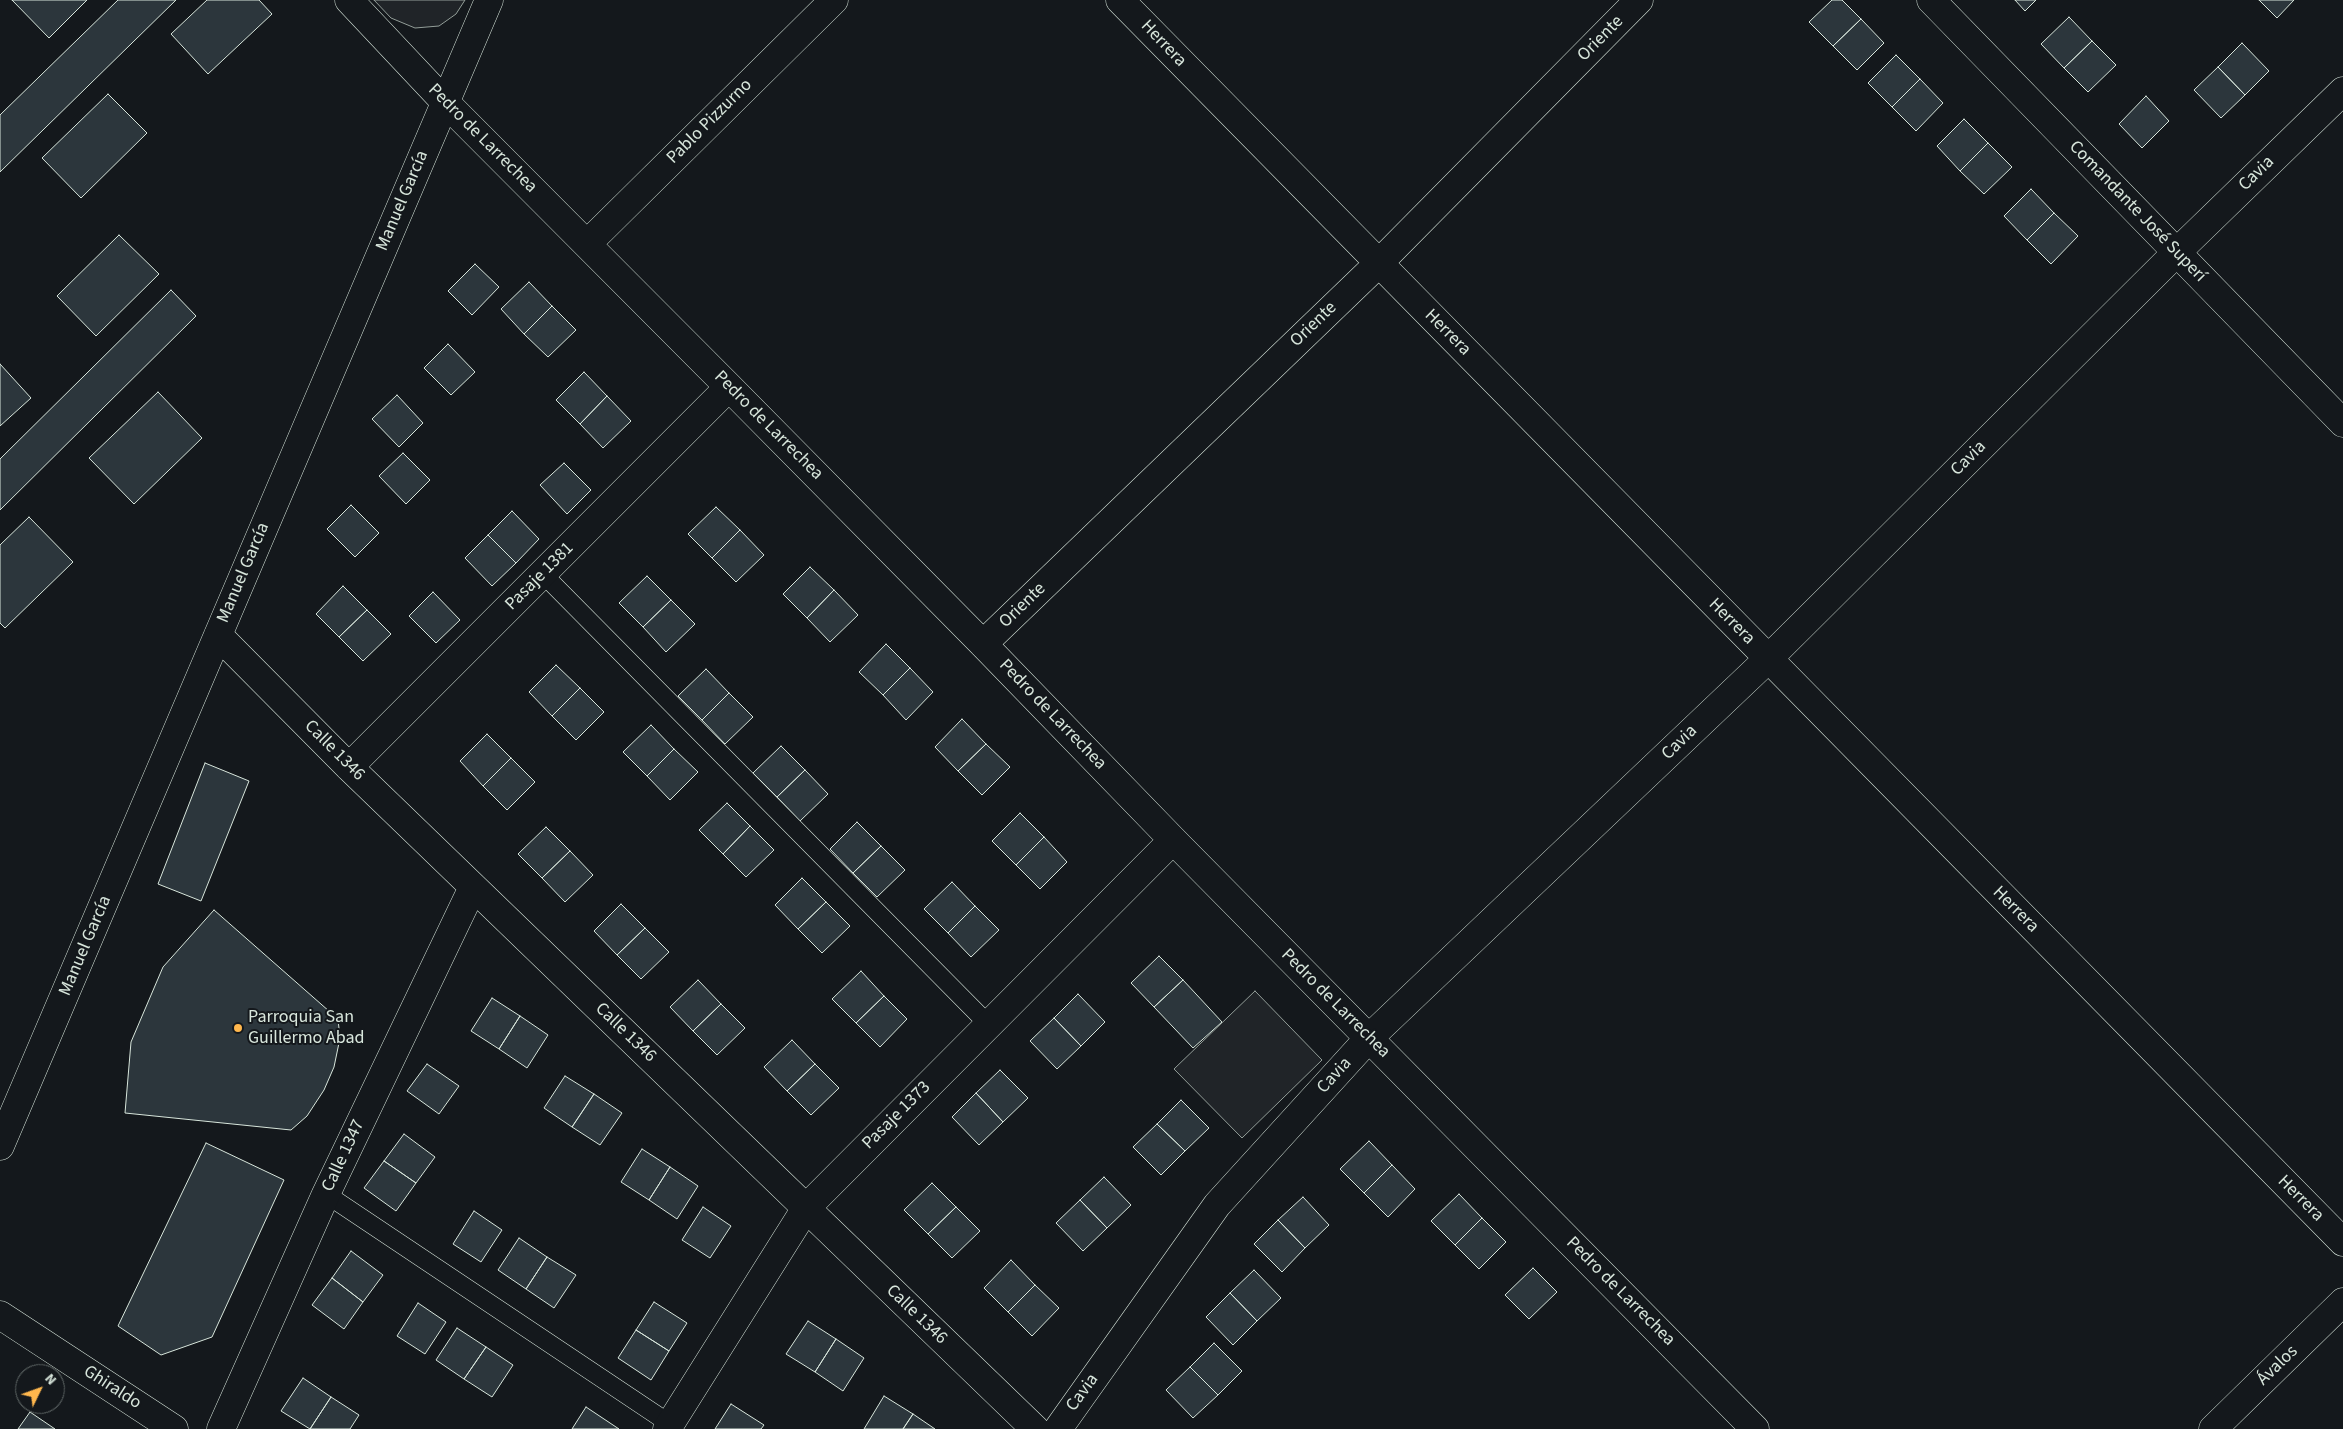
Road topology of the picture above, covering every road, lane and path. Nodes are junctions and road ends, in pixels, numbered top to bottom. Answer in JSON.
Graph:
{"nodes":[{"id":1,"x":349,"y":0,"type":"edge"},
{"id":2,"x":489,"y":0,"type":"edge"},
{"id":3,"x":834,"y":0,"type":"edge"},
{"id":4,"x":1120,"y":0,"type":"edge"},
{"id":5,"x":1639,"y":0,"type":"edge"},
{"id":6,"x":1931,"y":0,"type":"edge"},
{"id":7,"x":2343,"y":91,"type":"edge"},
{"id":8,"x":445,"y":102,"type":"junction"},
{"id":9,"x":587,"y":244,"type":"junction"},
{"id":10,"x":2176,"y":253,"type":"junction"},
{"id":11,"x":1378,"y":264,"type":"junction"},
{"id":12,"x":729,"y":387,"type":"junction"},
{"id":13,"x":2343,"y":424,"type":"edge"},
{"id":14,"x":543,"y":574,"type":"junction"},
{"id":15,"x":218,"y":635,"type":"junction"},
{"id":16,"x":983,"y":644,"type":"junction"},
{"id":17,"x":1768,"y":659,"type":"junction"},
{"id":18,"x":349,"y":766,"type":"junction"},
{"id":19,"x":1173,"y":840,"type":"junction"},
{"id":20,"x":473,"y":886,"type":"junction"},
{"id":21,"x":988,"y":1024,"type":"junction"},
{"id":22,"x":1369,"y":1038,"type":"junction"},
{"id":23,"x":0,"y":1146,"type":"edge"},
{"id":24,"x":326,"y":1194,"type":"junction"},
{"id":25,"x":806,"y":1208,"type":"junction"},
{"id":26,"x":2343,"y":1242,"type":"edge"},
{"id":27,"x":2343,"y":1302,"type":"edge"},
{"id":28,"x":0,"y":1315,"type":"edge"},
{"id":29,"x":669,"y":1427,"type":"edge"},
{"id":30,"x":174,"y":1429,"type":"edge"},
{"id":31,"x":221,"y":1429,"type":"edge"},
{"id":32,"x":1035,"y":1429,"type":"edge"},
{"id":33,"x":1058,"y":1429,"type":"edge"},
{"id":34,"x":1755,"y":1429,"type":"edge"},
{"id":35,"x":2214,"y":1429,"type":"edge"}],
"edges":[{"from":1,"to":8,"type":"street","name":"Pedro de Larrechea"},
{"from":2,"to":8,"type":"street","name":"Manuel García"},
{"from":3,"to":9,"type":"street","name":"Pablo Pizzurno"},
{"from":4,"to":11,"type":"street","name":"Herrera"},
{"from":5,"to":11,"type":"street","name":"Oriente"},
{"from":6,"to":10,"type":"street","name":"Comandante José Superí"},
{"from":7,"to":10,"type":"street","name":"Cavia"},
{"from":8,"to":9,"type":"street","name":"Pedro de Larrechea"},
{"from":8,"to":15,"type":"street","name":"Manuel García"},
{"from":9,"to":12,"type":"street","name":"Pedro de Larrechea"},
{"from":10,"to":13,"type":"street","name":"Comandante José Superí"},
{"from":10,"to":17,"type":"street","name":"Cavia"},
{"from":11,"to":16,"type":"street","name":"Oriente"},
{"from":11,"to":17,"type":"street","name":"Herrera"},
{"from":12,"to":14,"type":"street","name":"Pasaje 1381"},
{"from":12,"to":16,"type":"street","name":"Pedro de Larrechea"},
{"from":14,"to":18,"type":"street","name":"Pasaje 1381"},
{"from":14,"to":21,"type":"lane"},
{"from":15,"to":18,"type":"street","name":"Calle 1346"},
{"from":15,"to":23,"type":"street","name":"Manuel García"},
{"from":16,"to":19,"type":"street","name":"Pedro de Larrechea"},
{"from":17,"to":22,"type":"street","name":"Cavia"},
{"from":17,"to":26,"type":"street","name":"Herrera"},
{"from":18,"to":20,"type":"street","name":"Calle 1346"},
{"from":19,"to":21,"type":"street","name":"Pasaje 1373"},
{"from":19,"to":22,"type":"street","name":"Pedro de Larrechea"},
{"from":20,"to":24,"type":"street","name":"Calle 1347"},
{"from":20,"to":25,"type":"street","name":"Calle 1346"},
{"from":21,"to":25,"type":"street","name":"Pasaje 1373"},
{"from":22,"to":33,"type":"street","name":"Cavia"},
{"from":22,"to":34,"type":"street","name":"Pedro de Larrechea"},
{"from":24,"to":29,"type":"lane"},
{"from":24,"to":31,"type":"street","name":"Calle 1347"},
{"from":25,"to":29,"type":"street","name":"Pasaje 1373"},
{"from":25,"to":32,"type":"street","name":"Calle 1346"},
{"from":27,"to":35,"type":"street","name":"Ávalos"},
{"from":28,"to":30,"type":"street","name":"Ghiraldo"}]}
